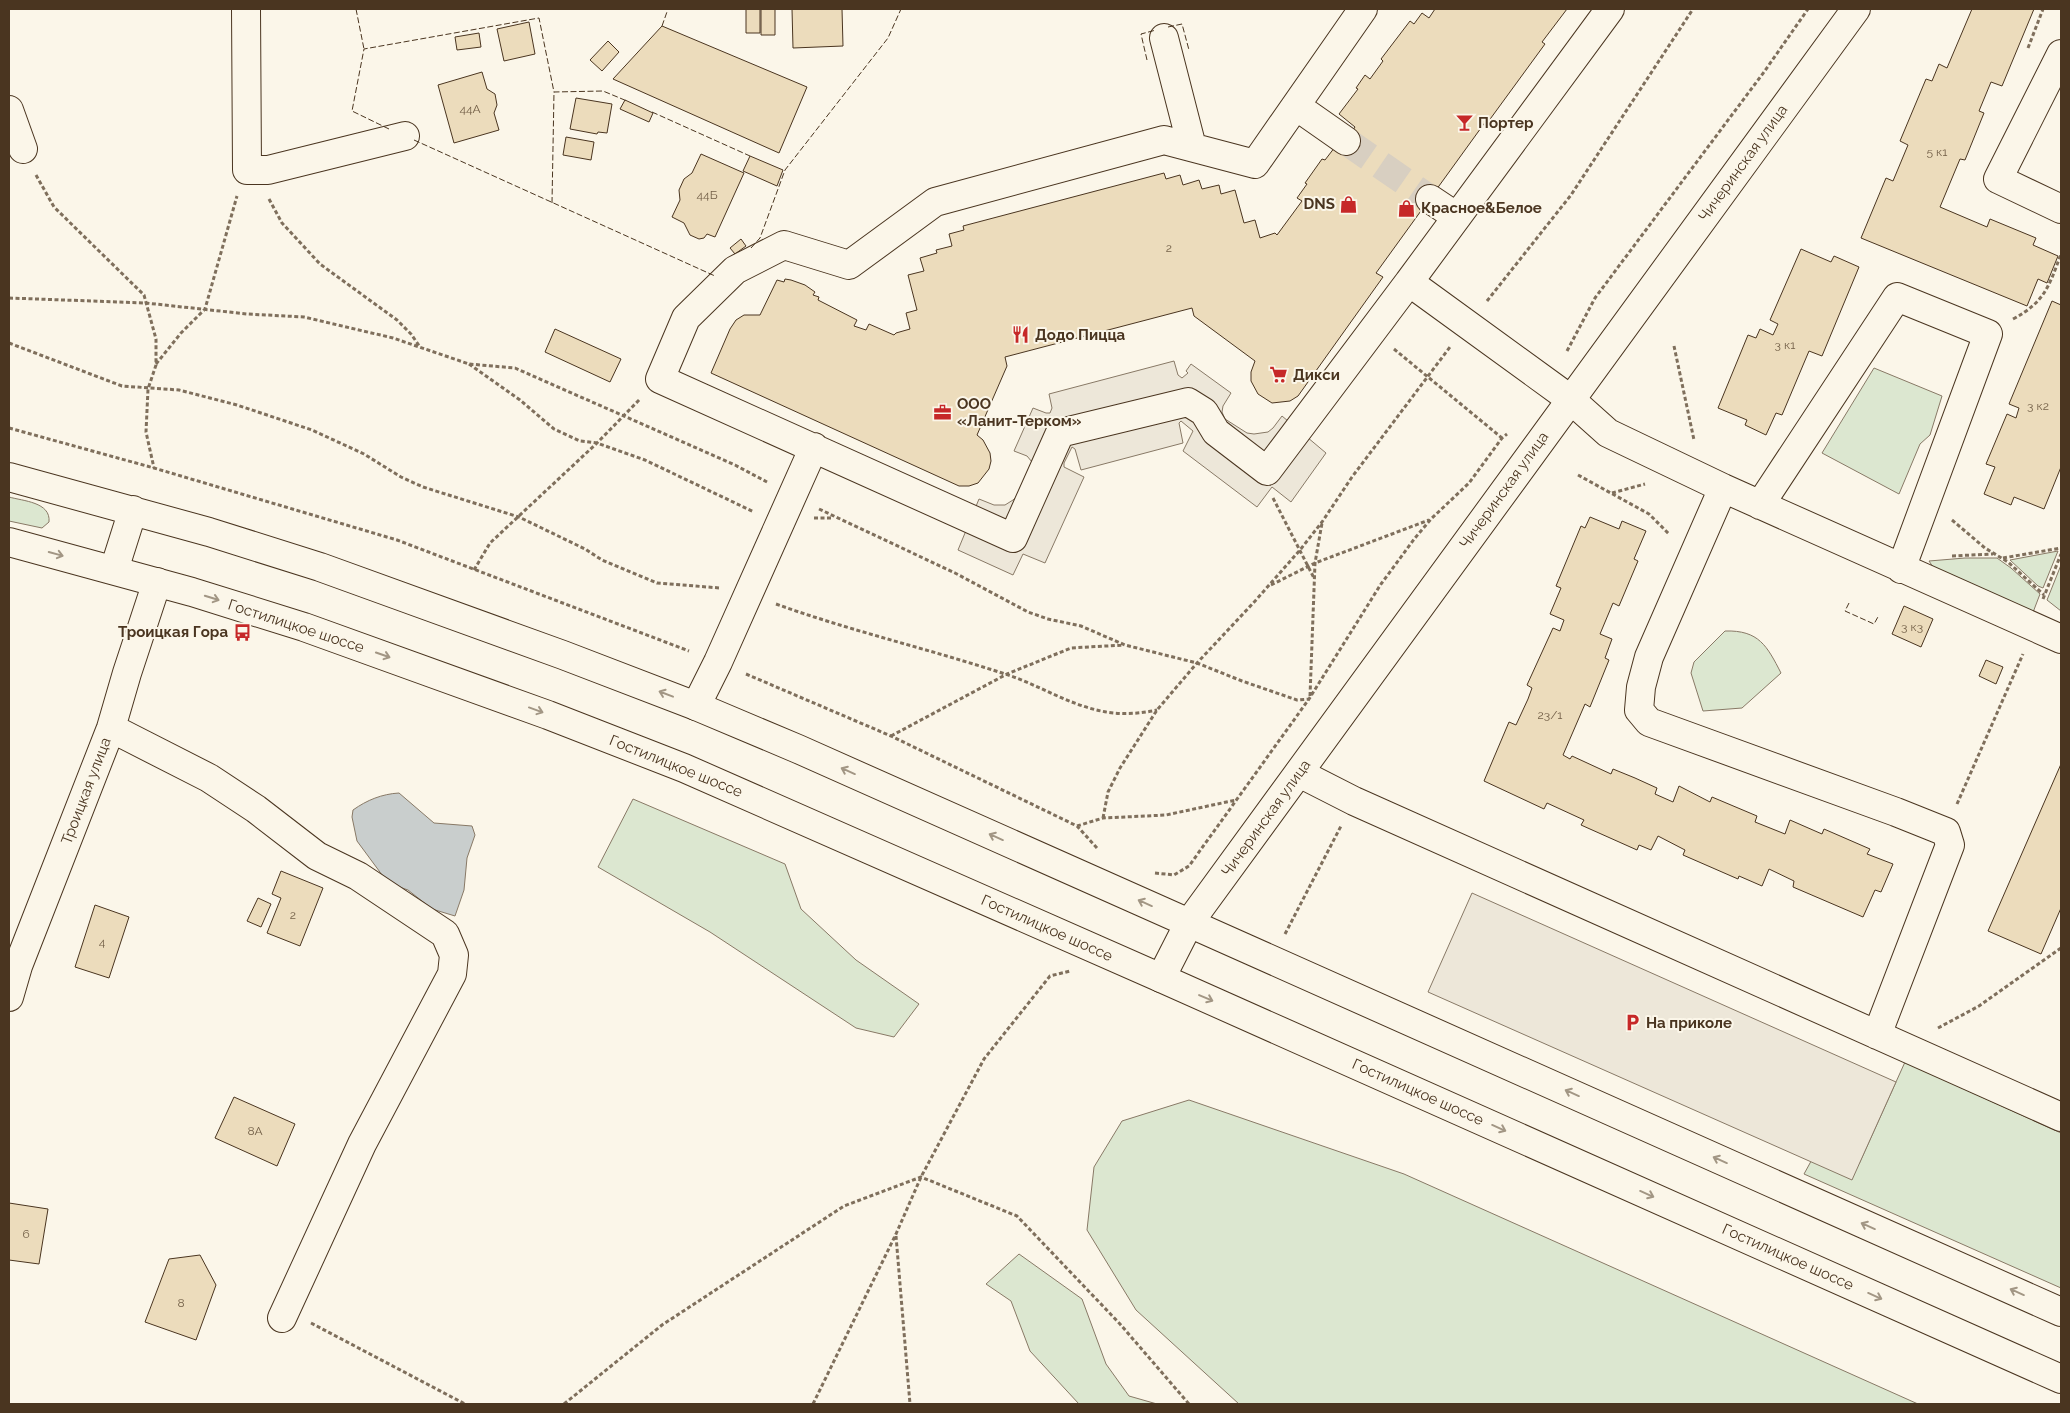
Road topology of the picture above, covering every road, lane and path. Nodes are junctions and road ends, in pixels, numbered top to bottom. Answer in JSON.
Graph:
{"nodes":[{"id":1,"x":246,"y":9,"type":"edge"},
{"id":2,"x":1363,"y":9,"type":"edge"},
{"id":3,"x":1610,"y":9,"type":"edge"},
{"id":4,"x":1694,"y":9,"type":"edge"},
{"id":5,"x":1808,"y":9,"type":"edge"},
{"id":6,"x":1856,"y":9,"type":"edge"},
{"id":7,"x":1164,"y":38,"type":"dead end"},
{"id":8,"x":2061,"y":54,"type":"edge"},
{"id":9,"x":1296,"y":106,"type":"junction"},
{"id":10,"x":9,"y":110,"type":"edge"},
{"id":11,"x":405,"y":136,"type":"dead end"},
{"id":12,"x":1346,"y":140,"type":"tunnel mouth"},
{"id":13,"x":1192,"y":147,"type":"junction"},
{"id":14,"x":23,"y":150,"type":"joint"},
{"id":15,"x":253,"y":170,"type":"junction"},
{"id":16,"x":1430,"y":199,"type":"tunnel mouth"},
{"id":17,"x":2061,"y":209,"type":"edge"},
{"id":18,"x":1457,"y":217,"type":"junction"},
{"id":19,"x":2061,"y":254,"type":"edge"},
{"id":20,"x":1409,"y":282,"type":"junction"},
{"id":21,"x":9,"y":298,"type":"edge"},
{"id":22,"x":146,"y":303,"type":"junction"},
{"id":23,"x":205,"y":310,"type":"junction"},
{"id":24,"x":1467,"y":325,"type":"junction"},
{"id":25,"x":1372,"y":332,"type":"junction"},
{"id":26,"x":1988,"y":334,"type":"junction"},
{"id":27,"x":9,"y":343,"type":"edge"},
{"id":28,"x":1674,"y":346,"type":"dead end"},
{"id":29,"x":420,"y":347,"type":"junction"},
{"id":30,"x":156,"y":364,"type":"junction"},
{"id":31,"x":470,"y":364,"type":"junction"},
{"id":32,"x":1429,"y":377,"type":"junction"},
{"id":33,"x":660,"y":379,"type":"junction"},
{"id":34,"x":1547,"y":383,"type":"junction"},
{"id":35,"x":148,"y":389,"type":"junction"},
{"id":36,"x":1570,"y":399,"type":"junction"},
{"id":37,"x":622,"y":416,"type":"junction"},
{"id":38,"x":1502,"y":438,"type":"dead end"},
{"id":39,"x":597,"y":443,"type":"junction"},
{"id":40,"x":814,"y":448,"type":"junction"},
{"id":41,"x":154,"y":468,"type":"dead end"},
{"id":42,"x":1267,"y":470,"type":"junction"},
{"id":43,"x":1692,"y":474,"type":"junction"},
{"id":44,"x":1578,"y":475,"type":"dead end"},
{"id":45,"x":9,"y":477,"type":"edge"},
{"id":46,"x":1469,"y":483,"type":"dead end"},
{"id":47,"x":1723,"y":488,"type":"junction"},
{"id":48,"x":1760,"y":505,"type":"junction"},
{"id":49,"x":788,"y":507,"type":"junction"},
{"id":50,"x":133,"y":510,"type":"junction"},
{"id":51,"x":518,"y":517,"type":"junction"},
{"id":52,"x":836,"y":518,"type":"junction"},
{"id":53,"x":1950,"y":518,"type":"dead end"},
{"id":54,"x":1431,"y":519,"type":"junction"},
{"id":55,"x":1322,"y":522,"type":"junction"},
{"id":56,"x":9,"y":542,"type":"edge"},
{"id":57,"x":2061,"y":548,"type":"edge"},
{"id":58,"x":1300,"y":550,"type":"junction"},
{"id":59,"x":1994,"y":554,"type":"junction"},
{"id":60,"x":2061,"y":554,"type":"edge"},
{"id":61,"x":1946,"y":556,"type":"dead end"},
{"id":62,"x":2002,"y":558,"type":"junction"},
{"id":63,"x":1692,"y":559,"type":"junction"},
{"id":64,"x":1315,"y":563,"type":"junction"},
{"id":65,"x":1308,"y":566,"type":"junction"},
{"id":66,"x":1901,"y":569,"type":"junction"},
{"id":67,"x":114,"y":570,"type":"junction"},
{"id":68,"x":474,"y":570,"type":"dead end"},
{"id":69,"x":1314,"y":578,"type":"junction"},
{"id":70,"x":157,"y":582,"type":"junction"},
{"id":71,"x":1268,"y":586,"type":"junction"},
{"id":72,"x":748,"y":594,"type":"junction"},
{"id":73,"x":2044,"y":595,"type":"junction"},
{"id":74,"x":2034,"y":626,"type":"junction"},
{"id":75,"x":2061,"y":638,"type":"edge"},
{"id":76,"x":1125,"y":645,"type":"junction"},
{"id":77,"x":1197,"y":663,"type":"junction"},
{"id":78,"x":1007,"y":674,"type":"junction"},
{"id":79,"x":1309,"y":699,"type":"junction"},
{"id":80,"x":696,"y":706,"type":"junction"},
{"id":81,"x":1157,"y":710,"type":"junction"},
{"id":82,"x":111,"y":728,"type":"junction"},
{"id":83,"x":890,"y":736,"type":"dead end"},
{"id":84,"x":1299,"y":773,"type":"junction"},
{"id":85,"x":1236,"y":800,"type":"dead end"},
{"id":86,"x":1103,"y":818,"type":"junction"},
{"id":87,"x":1077,"y":826,"type":"dead end"},
{"id":88,"x":1341,"y":826,"type":"dead end"},
{"id":89,"x":1946,"y":832,"type":"junction"},
{"id":90,"x":1189,"y":923,"type":"junction"},
{"id":91,"x":1282,"y":939,"type":"dead end"},
{"id":92,"x":2061,"y":948,"type":"edge"},
{"id":93,"x":1050,"y":976,"type":"dead end"},
{"id":94,"x":1162,"y":978,"type":"junction"},
{"id":95,"x":9,"y":997,"type":"edge"},
{"id":96,"x":1937,"y":1028,"type":"dead end"},
{"id":97,"x":1877,"y":1034,"type":"junction"},
{"id":98,"x":2061,"y":1117,"type":"edge"},
{"id":99,"x":921,"y":1177,"type":"junction"},
{"id":100,"x":896,"y":1234,"type":"junction"},
{"id":101,"x":285,"y":1312,"type":"joint"},
{"id":102,"x":2061,"y":1312,"type":"edge"},
{"id":103,"x":2061,"y":1379,"type":"edge"},
{"id":104,"x":466,"y":1404,"type":"edge"},
{"id":105,"x":564,"y":1404,"type":"edge"},
{"id":106,"x":813,"y":1404,"type":"edge"},
{"id":107,"x":910,"y":1404,"type":"edge"},
{"id":108,"x":1190,"y":1404,"type":"edge"}],
"edges":[{"from":1,"to":15,"type":"main road"},
{"from":2,"to":9,"type":"main road"},
{"from":3,"to":18,"type":"main road"},
{"from":4,"to":24,"type":"path"},
{"from":5,"to":34,"type":"path"},
{"from":6,"to":36,"type":"main road","name":"Чичеринская улица"},
{"from":7,"to":13,"type":"main road"},
{"from":8,"to":17,"type":"main road"},
{"from":9,"to":12,"type":"main road"},
{"from":9,"to":13,"type":"main road"},
{"from":10,"to":14,"type":"main road"},
{"from":11,"to":15,"type":"main road"},
{"from":13,"to":33,"type":"main road"},
{"from":14,"to":22,"type":"path"},
{"from":15,"to":23,"type":"path"},
{"from":15,"to":29,"type":"path"},
{"from":16,"to":18,"type":"main road"},
{"from":18,"to":20,"type":"main road"},
{"from":19,"to":26,"type":"path"},
{"from":20,"to":24,"type":"main road"},
{"from":20,"to":25,"type":"main road"},
{"from":21,"to":22,"type":"path"},
{"from":22,"to":23,"type":"path"},
{"from":22,"to":30,"type":"path"},
{"from":23,"to":29,"type":"path"},
{"from":23,"to":30,"type":"path"},
{"from":24,"to":32,"type":"path"},
{"from":24,"to":34,"type":"main road"},
{"from":25,"to":32,"type":"path"},
{"from":25,"to":42,"type":"main road"},
{"from":26,"to":48,"type":"main road"},
{"from":26,"to":66,"type":"main road"},
{"from":27,"to":35,"type":"path"},
{"from":28,"to":43,"type":"path"},
{"from":29,"to":31,"type":"path"},
{"from":30,"to":35,"type":"path"},
{"from":31,"to":37,"type":"path"},
{"from":31,"to":39,"type":"path"},
{"from":32,"to":38,"type":"path"},
{"from":32,"to":55,"type":"path"},
{"from":33,"to":37,"type":"path"},
{"from":33,"to":40,"type":"main road"},
{"from":34,"to":36,"type":"main road"},
{"from":35,"to":41,"type":"path"},
{"from":35,"to":51,"type":"path"},
{"from":36,"to":43,"type":"main road"},
{"from":36,"to":84,"type":"main road","name":"Чичеринская улица"},
{"from":37,"to":39,"type":"path"},
{"from":37,"to":49,"type":"path"},
{"from":39,"to":49,"type":"path"},
{"from":39,"to":51,"type":"path"},
{"from":40,"to":42,"type":"main road"},
{"from":40,"to":49,"type":"main road"},
{"from":42,"to":58,"type":"path"},
{"from":43,"to":47,"type":"main road"},
{"from":44,"to":63,"type":"path"},
{"from":45,"to":50,"type":"main road"},
{"from":46,"to":54,"type":"path"},
{"from":47,"to":48,"type":"main road"},
{"from":47,"to":63,"type":"main road"},
{"from":48,"to":66,"type":"main road"},
{"from":49,"to":52,"type":"path"},
{"from":49,"to":52,"type":"path"},
{"from":49,"to":72,"type":"main road"},
{"from":50,"to":67,"type":"main road"},
{"from":80,"to":50,"type":"main road","one_way":true},
{"from":51,"to":68,"type":"path"},
{"from":51,"to":72,"type":"path"},
{"from":52,"to":76,"type":"path"},
{"from":53,"to":59,"type":"path"},
{"from":54,"to":64,"type":"path"},
{"from":54,"to":79,"type":"path"},
{"from":55,"to":58,"type":"path"},
{"from":55,"to":64,"type":"path"},
{"from":56,"to":67,"type":"main road","name":"Гостилицкое шоссе","one_way":true},
{"from":57,"to":62,"type":"path"},
{"from":58,"to":65,"type":"path"},
{"from":58,"to":71,"type":"path"},
{"from":59,"to":61,"type":"path"},
{"from":59,"to":62,"type":"path"},
{"from":60,"to":73,"type":"path"},
{"from":62,"to":73,"type":"path"},
{"from":63,"to":89,"type":"main road"},
{"from":64,"to":65,"type":"path"},
{"from":64,"to":69,"type":"path"},
{"from":65,"to":69,"type":"path"},
{"from":65,"to":71,"type":"path"},
{"from":66,"to":74,"type":"main road"},
{"from":67,"to":70,"type":"main road","name":"Гостилицкое шоссе"},
{"from":69,"to":79,"type":"path"},
{"from":70,"to":82,"type":"main road","name":"Троицкая улица"},
{"from":70,"to":94,"type":"main road","name":"Гостилицкое шоссе","one_way":true},
{"from":71,"to":77,"type":"path"},
{"from":72,"to":78,"type":"path"},
{"from":72,"to":80,"type":"main road"},
{"from":73,"to":74,"type":"path"},
{"from":74,"to":75,"type":"main road"},
{"from":74,"to":89,"type":"path"},
{"from":76,"to":77,"type":"path"},
{"from":76,"to":78,"type":"path"},
{"from":77,"to":79,"type":"path"},
{"from":77,"to":81,"type":"path"},
{"from":78,"to":81,"type":"path"},
{"from":78,"to":83,"type":"path"},
{"from":90,"to":80,"type":"main road","one_way":true},
{"from":81,"to":86,"type":"path"},
{"from":82,"to":95,"type":"main road","name":"Троицкая улица"},
{"from":82,"to":101,"type":"main road"},
{"from":84,"to":90,"type":"main road","name":"Чичеринская улица"},
{"from":84,"to":97,"type":"main road"},
{"from":85,"to":86,"type":"path"},
{"from":86,"to":87,"type":"path"},
{"from":88,"to":91,"type":"path"},
{"from":89,"to":97,"type":"main road"},
{"from":90,"to":94,"type":"main road","name":"Чичеринская улица"},
{"from":102,"to":90,"type":"main road","one_way":true},
{"from":92,"to":96,"type":"path"},
{"from":93,"to":99,"type":"path"},
{"from":94,"to":103,"type":"main road","name":"Гостилицкое шоссе","one_way":true},
{"from":97,"to":98,"type":"main road"},
{"from":99,"to":100,"type":"path"},
{"from":99,"to":105,"type":"path"},
{"from":99,"to":108,"type":"path"},
{"from":100,"to":106,"type":"path"},
{"from":100,"to":107,"type":"path"},
{"from":101,"to":104,"type":"path"}]}
